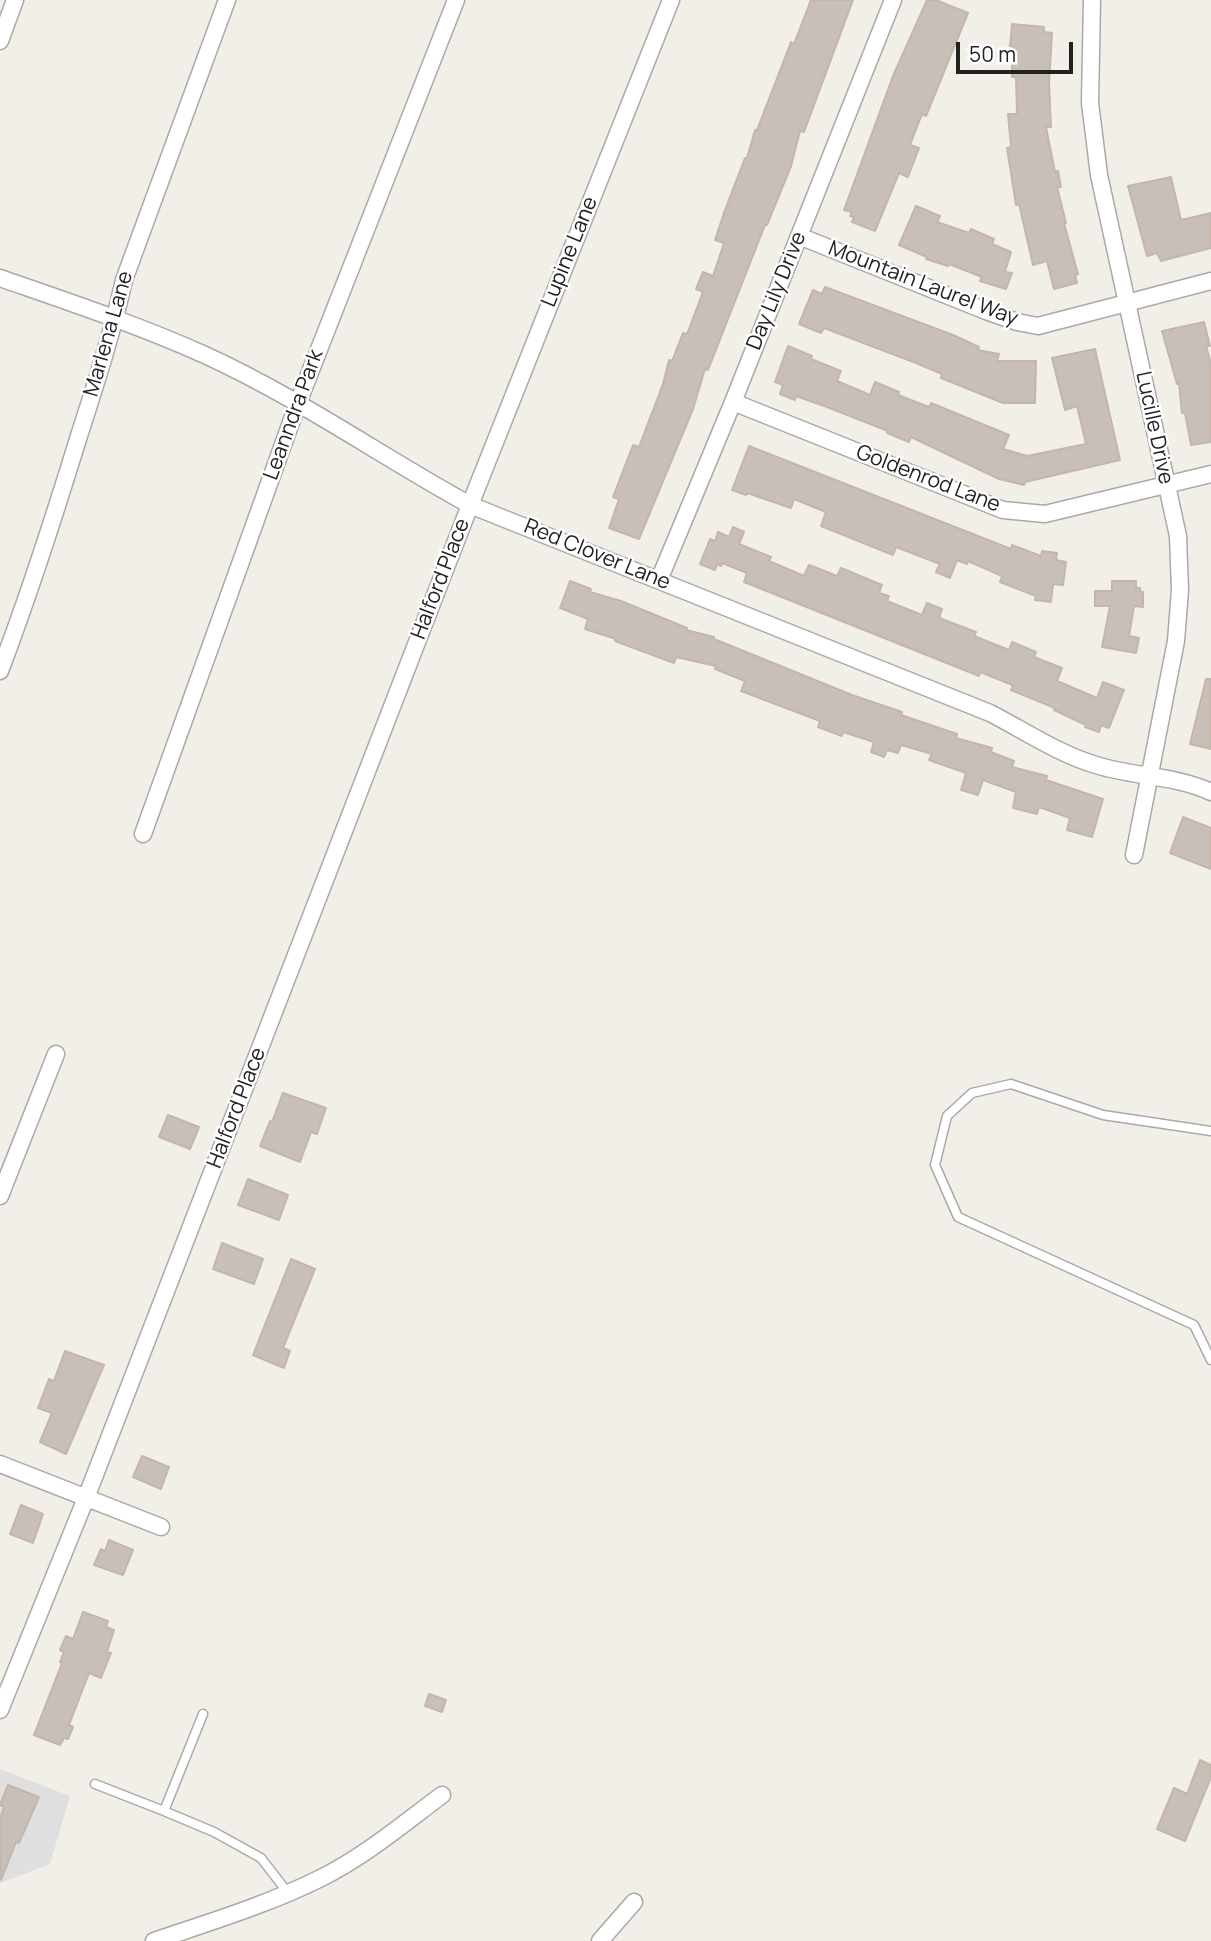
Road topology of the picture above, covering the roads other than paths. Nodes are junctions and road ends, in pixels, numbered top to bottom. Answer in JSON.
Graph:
{"nodes":[{"id":1,"x":15,"y":0,"type":"edge"},
{"id":2,"x":227,"y":0,"type":"edge"},
{"id":3,"x":456,"y":0,"type":"edge"},
{"id":4,"x":671,"y":0,"type":"edge"},
{"id":5,"x":893,"y":0,"type":"edge"},
{"id":6,"x":1092,"y":0,"type":"edge"},
{"id":7,"x":0,"y":41,"type":"edge"},
{"id":8,"x":799,"y":236,"type":"junction"},
{"id":9,"x":0,"y":278,"type":"edge"},
{"id":10,"x":1211,"y":281,"type":"edge"},
{"id":11,"x":1127,"y":302,"type":"junction"},
{"id":12,"x":116,"y":318,"type":"junction"},
{"id":13,"x":733,"y":402,"type":"junction"},
{"id":14,"x":298,"y":403,"type":"junction"},
{"id":15,"x":1211,"y":474,"type":"edge"},
{"id":16,"x":1166,"y":485,"type":"junction"},
{"id":17,"x":470,"y":505,"type":"junction"},
{"id":18,"x":659,"y":580,"type":"junction"},
{"id":19,"x":0,"y":671,"type":"edge"},
{"id":20,"x":1150,"y":774,"type":"junction"},
{"id":21,"x":1211,"y":792,"type":"edge"},
{"id":22,"x":143,"y":834,"type":"dead end"},
{"id":23,"x":1134,"y":855,"type":"dead end"},
{"id":24,"x":56,"y":1054,"type":"dead end"},
{"id":25,"x":1211,"y":1131,"type":"edge"},
{"id":26,"x":0,"y":1196,"type":"edge"},
{"id":27,"x":1211,"y":1360,"type":"edge"},
{"id":28,"x":0,"y":1464,"type":"edge"},
{"id":29,"x":86,"y":1498,"type":"junction"},
{"id":30,"x":161,"y":1527,"type":"dead end"},
{"id":31,"x":7,"y":1672,"type":"edge"},
{"id":32,"x":0,"y":1710,"type":"edge"},
{"id":33,"x":203,"y":1714,"type":"dead end"},
{"id":34,"x":95,"y":1784,"type":"dead end"},
{"id":35,"x":442,"y":1796,"type":"dead end"},
{"id":36,"x":164,"y":1811,"type":"junction"},
{"id":37,"x":288,"y":1893,"type":"junction"},
{"id":38,"x":634,"y":1902,"type":"dead end"},
{"id":39,"x":154,"y":1941,"type":"edge"},
{"id":40,"x":600,"y":1941,"type":"edge"}],
"edges":[{"from":1,"to":7,"type":"street"},
{"from":2,"to":12,"type":"street","name":"Marlena Lane"},
{"from":3,"to":14,"type":"street","name":"Leanndra Park"},
{"from":4,"to":17,"type":"street","name":"Lupine Lane"},
{"from":5,"to":8,"type":"street","name":"Day Lily Drive"},
{"from":6,"to":11,"type":"street","name":"Lucille Drive"},
{"from":8,"to":11,"type":"street","name":"Mountain Laurel Way"},
{"from":8,"to":13,"type":"street","name":"Day Lily Drive"},
{"from":9,"to":12,"type":"street","name":"Red Clover Lane"},
{"from":10,"to":11,"type":"street","name":"Mountain Laurel Way"},
{"from":11,"to":16,"type":"street","name":"Lucille Drive"},
{"from":12,"to":14,"type":"street","name":"Red Clover Lane"},
{"from":12,"to":19,"type":"street","name":"Marlena Lane"},
{"from":13,"to":16,"type":"street","name":"Goldenrod Lane"},
{"from":13,"to":18,"type":"street","name":"Day Lily Drive"},
{"from":14,"to":17,"type":"street","name":"Red Clover Lane"},
{"from":14,"to":22,"type":"street","name":"Leanndra Park"},
{"from":15,"to":16,"type":"street","name":"Goldenrod Lane"},
{"from":16,"to":20,"type":"street","name":"Lucille Drive"},
{"from":17,"to":18,"type":"street","name":"Red Clover Lane"},
{"from":17,"to":29,"type":"street","name":"Halford Place"},
{"from":18,"to":20,"type":"street","name":"Red Clover Lane"},
{"from":20,"to":21,"type":"street","name":"Red Clover Lane"},
{"from":20,"to":23,"type":"street","name":"Lucille Drive"},
{"from":24,"to":26,"type":"street"},
{"from":25,"to":27,"type":"lane"},
{"from":28,"to":29,"type":"street"},
{"from":29,"to":30,"type":"street"},
{"from":29,"to":31,"type":"street","name":"Halford Place"},
{"from":31,"to":32,"type":"street","name":"Halford Place"},
{"from":33,"to":36,"type":"lane"},
{"from":34,"to":36,"type":"lane"},
{"from":35,"to":37,"type":"street"},
{"from":36,"to":37,"type":"lane"},
{"from":37,"to":39,"type":"street"},
{"from":38,"to":40,"type":"street"}]}
